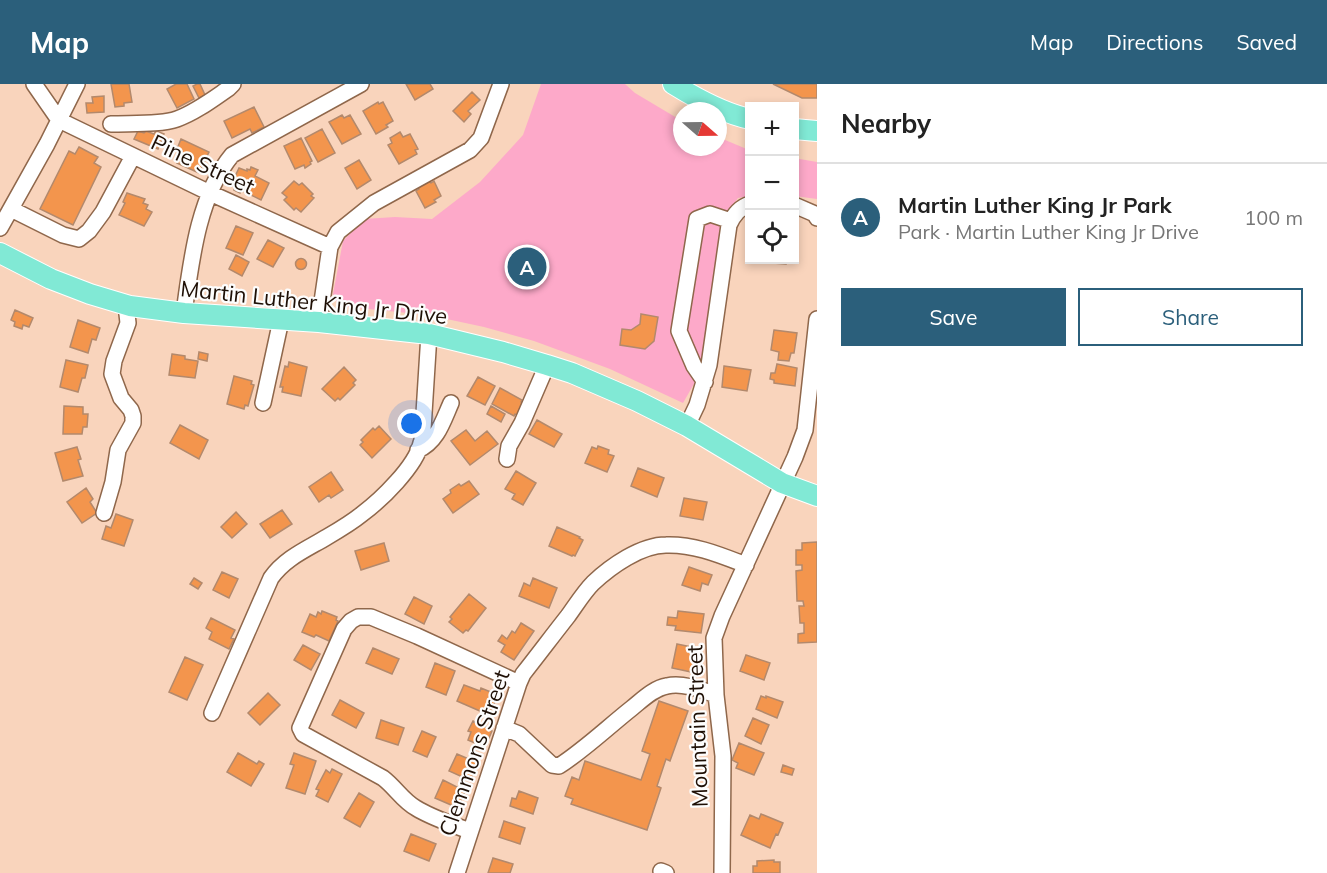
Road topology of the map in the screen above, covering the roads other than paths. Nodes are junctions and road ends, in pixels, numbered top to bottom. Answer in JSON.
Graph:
{"nodes":[{"id":1,"x":34,"y":84,"type":"edge"},
{"id":2,"x":77,"y":84,"type":"edge"},
{"id":3,"x":232,"y":84,"type":"edge"},
{"id":4,"x":361,"y":84,"type":"edge"},
{"id":5,"x":501,"y":84,"type":"edge"},
{"id":6,"x":674,"y":84,"type":"edge"},
{"id":7,"x":745,"y":117,"type":"edge"},
{"id":8,"x":59,"y":120,"type":"junction"},
{"id":9,"x":111,"y":124,"type":"dead end"},
{"id":10,"x":799,"y":129,"type":"edge"},
{"id":11,"x":817,"y":130,"type":"edge"},
{"id":12,"x":134,"y":156,"type":"junction"},
{"id":13,"x":210,"y":193,"type":"junction"},
{"id":14,"x":745,"y":206,"type":"edge"},
{"id":15,"x":799,"y":207,"type":"edge"},
{"id":16,"x":11,"y":209,"type":"junction"},
{"id":17,"x":817,"y":218,"type":"edge"},
{"id":18,"x":731,"y":221,"type":"junction"},
{"id":19,"x":0,"y":228,"type":"edge"},
{"id":20,"x":330,"y":247,"type":"junction"},
{"id":21,"x":0,"y":253,"type":"edge"},
{"id":22,"x":126,"y":305,"type":"junction"},
{"id":23,"x":184,"y":313,"type":"junction"},
{"id":24,"x":817,"y":319,"type":"edge"},
{"id":25,"x":281,"y":320,"type":"junction"},
{"id":26,"x":319,"y":322,"type":"junction"},
{"id":27,"x":429,"y":334,"type":"junction"},
{"id":28,"x":547,"y":365,"type":"junction"},
{"id":29,"x":705,"y":382,"type":"junction"},
{"id":30,"x":451,"y":403,"type":"dead end"},
{"id":31,"x":263,"y":404,"type":"dead end"},
{"id":32,"x":687,"y":426,"type":"junction"},
{"id":33,"x":418,"y":450,"type":"junction"},
{"id":34,"x":507,"y":459,"type":"dead end"},
{"id":35,"x":782,"y":483,"type":"junction"},
{"id":36,"x":817,"y":496,"type":"edge"},
{"id":37,"x":104,"y":513,"type":"dead end"},
{"id":38,"x":746,"y":565,"type":"junction"},
{"id":39,"x":519,"y":683,"type":"junction"},
{"id":40,"x":716,"y":695,"type":"junction"},
{"id":41,"x":212,"y":713,"type":"dead end"},
{"id":42,"x":504,"y":729,"type":"junction"},
{"id":43,"x":469,"y":831,"type":"junction"},
{"id":44,"x":457,"y":873,"type":"edge"},
{"id":45,"x":722,"y":873,"type":"edge"}],
"edges":[{"from":1,"to":8,"type":"street"},
{"from":2,"to":8,"type":"street"},
{"from":3,"to":9,"type":"street"},
{"from":4,"to":13,"type":"street"},
{"from":5,"to":20,"type":"street"},
{"from":6,"to":7,"type":"main road"},
{"from":8,"to":12,"type":"street","name":"Pine Street"},
{"from":8,"to":16,"type":"street"},
{"from":10,"to":11,"type":"main road"},
{"from":12,"to":13,"type":"street","name":"Pine Street"},
{"from":12,"to":16,"type":"street"},
{"from":13,"to":20,"type":"street","name":"Pine Street"},
{"from":13,"to":23,"type":"street"},
{"from":14,"to":18,"type":"street"},
{"from":15,"to":17,"type":"street"},
{"from":16,"to":19,"type":"street"},
{"from":18,"to":29,"type":"street"},
{"from":18,"to":29,"type":"street"},
{"from":20,"to":26,"type":"street"},
{"from":21,"to":22,"type":"main road","name":"Martin Luther King Jr Drive"},
{"from":22,"to":23,"type":"main road","name":"Martin Luther King Jr Drive"},
{"from":22,"to":37,"type":"street"},
{"from":23,"to":25,"type":"main road","name":"Martin Luther King Jr Drive"},
{"from":24,"to":35,"type":"street","name":"Mountain Street"},
{"from":25,"to":26,"type":"main road","name":"Martin Luther King Jr Drive"},
{"from":25,"to":31,"type":"street"},
{"from":26,"to":27,"type":"main road","name":"Martin Luther King Jr Drive"},
{"from":27,"to":28,"type":"main road","name":"Martin Luther King Jr Drive"},
{"from":27,"to":33,"type":"street"},
{"from":28,"to":32,"type":"main road","name":"Martin Luther King Jr Drive"},
{"from":28,"to":34,"type":"street"},
{"from":29,"to":32,"type":"street"},
{"from":30,"to":33,"type":"street"},
{"from":32,"to":35,"type":"main road","name":"Martin Luther King Jr Drive"},
{"from":33,"to":41,"type":"street"},
{"from":35,"to":36,"type":"main road","name":"Martin Luther King Jr Drive"},
{"from":35,"to":38,"type":"street","name":"Mountain Street"},
{"from":38,"to":39,"type":"street","name":"Clemmons Street"},
{"from":38,"to":40,"type":"street","name":"Mountain Street"},
{"from":39,"to":42,"type":"street","name":"Clemmons Street"},
{"from":39,"to":43,"type":"street"},
{"from":40,"to":42,"type":"street"},
{"from":40,"to":45,"type":"street","name":"Mountain Street"},
{"from":42,"to":43,"type":"street","name":"Clemmons Street"},
{"from":43,"to":44,"type":"street","name":"Clemmons Street"}]}
